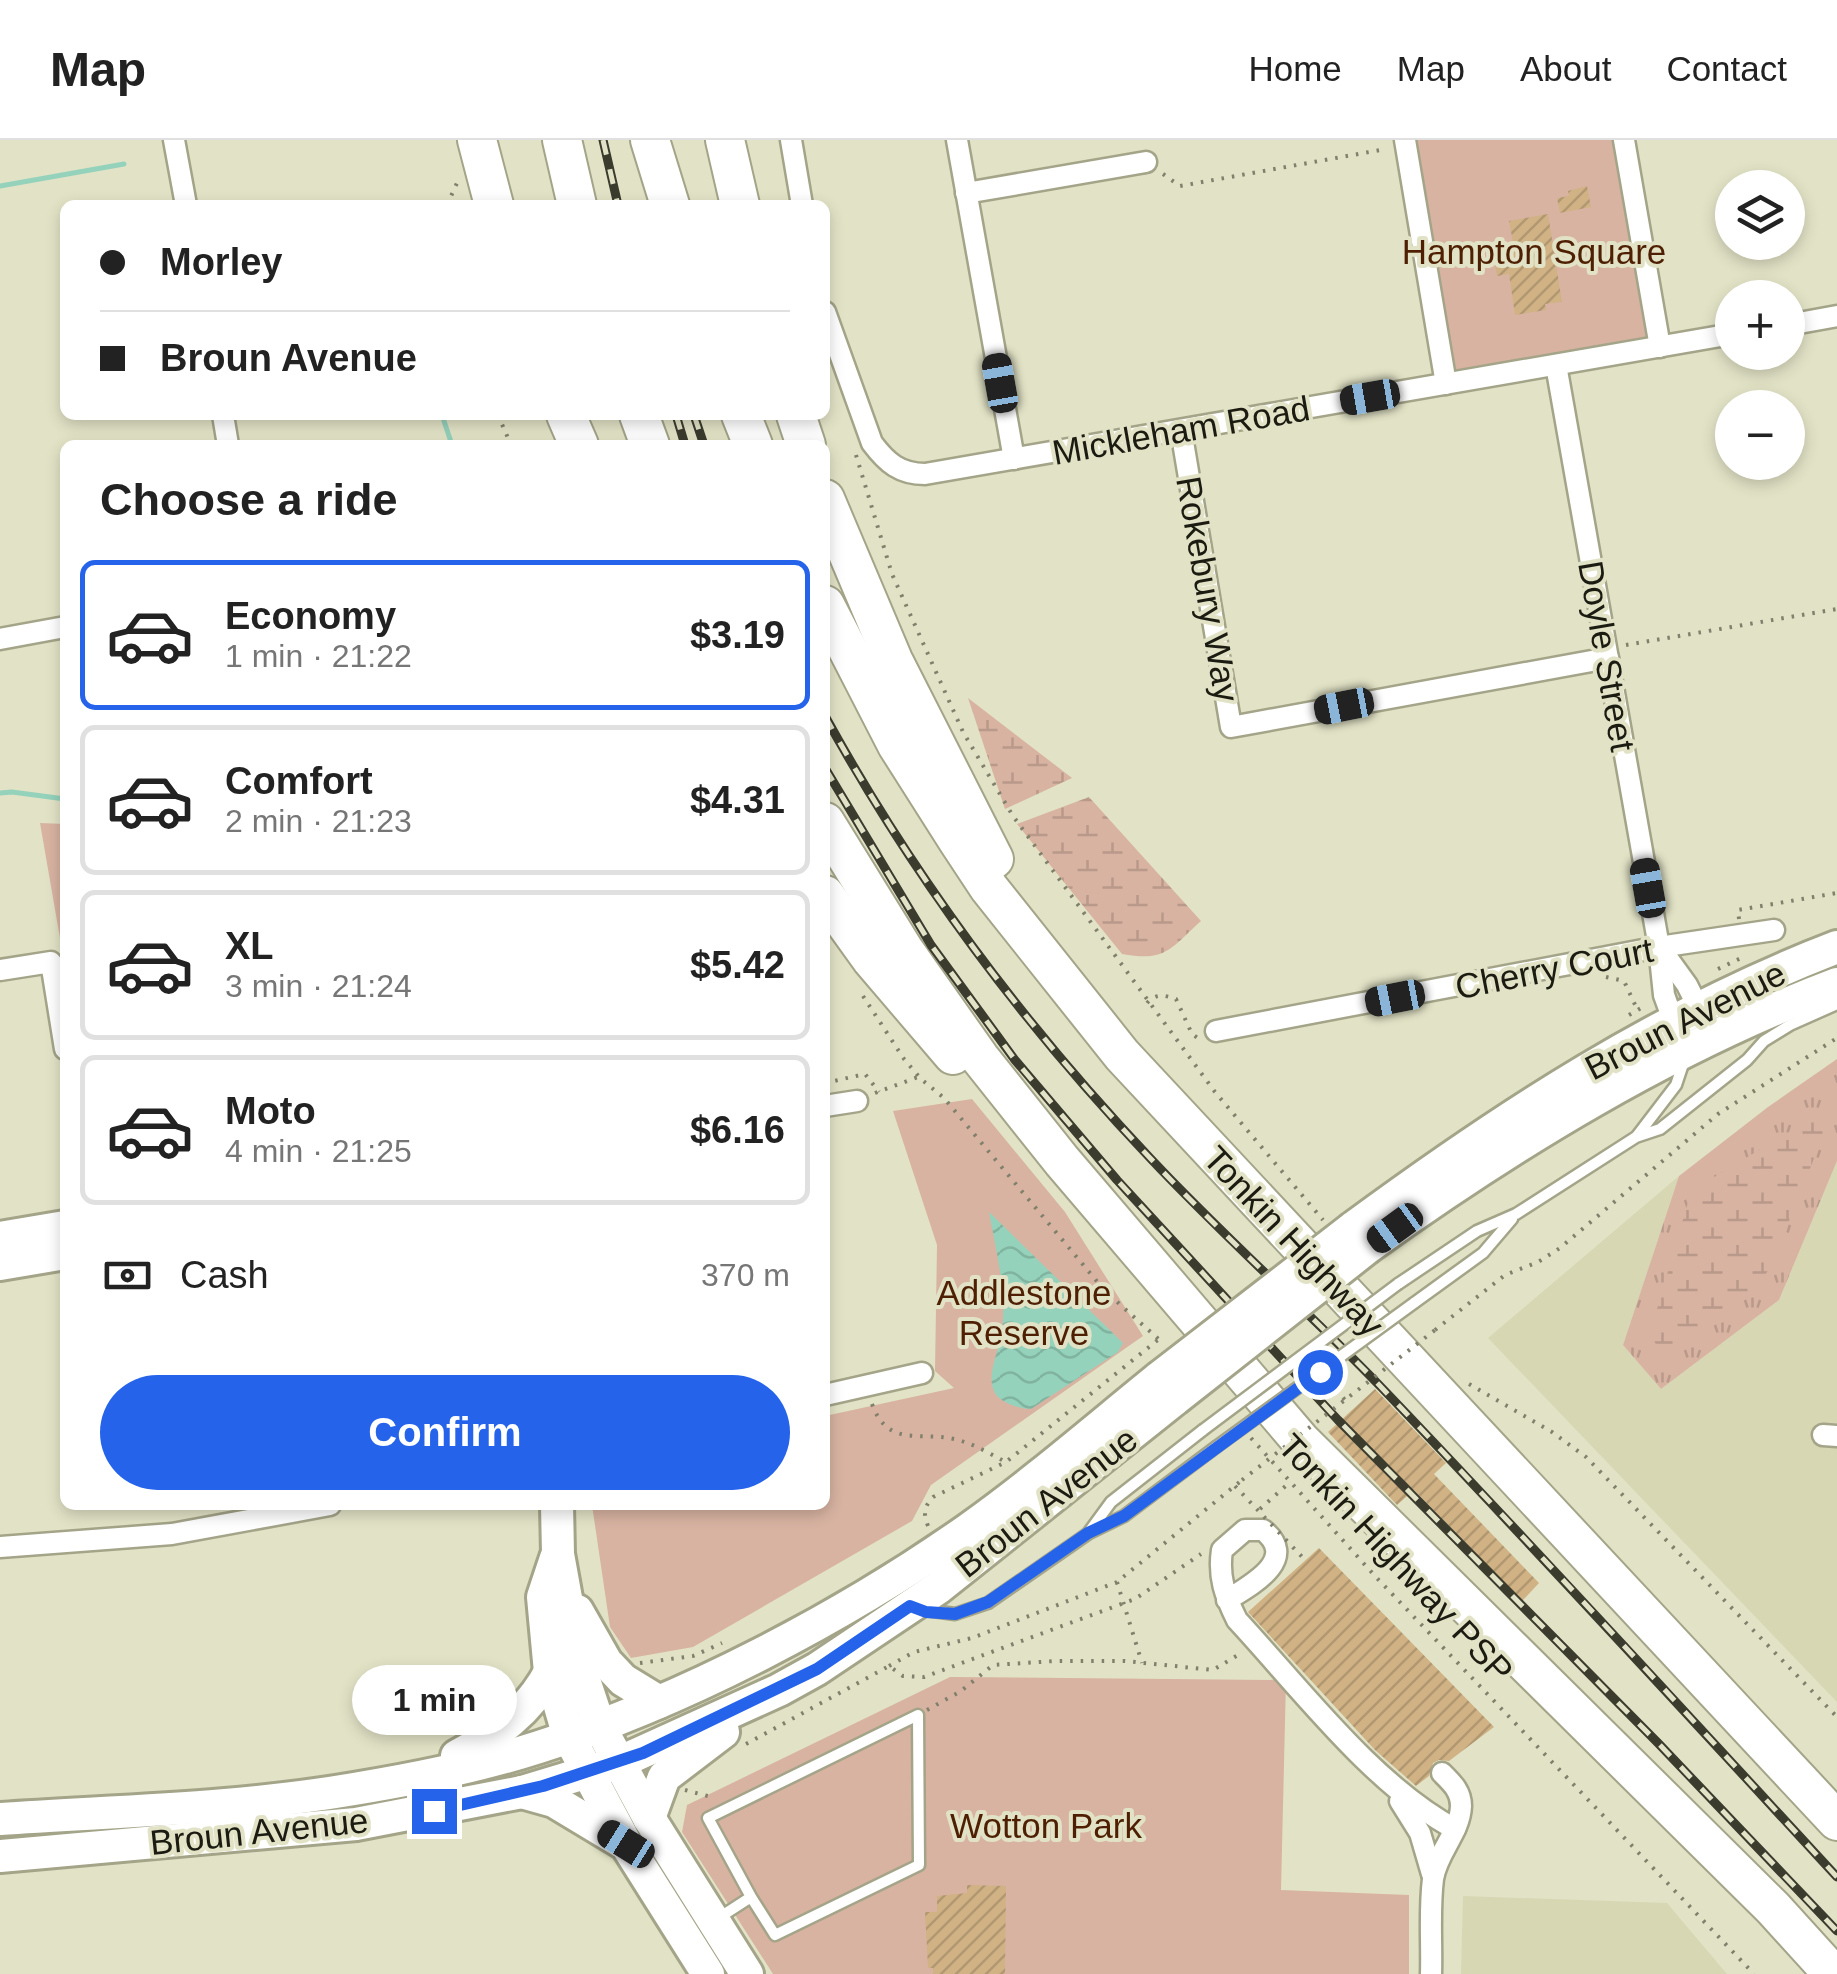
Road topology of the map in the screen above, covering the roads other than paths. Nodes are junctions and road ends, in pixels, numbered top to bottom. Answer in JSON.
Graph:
{"nodes":[{"id":1,"x":174,"y":140,"type":"edge"},
{"id":2,"x":477,"y":140,"type":"edge"},
{"id":3,"x":562,"y":140,"type":"edge"},
{"id":4,"x":650,"y":140,"type":"edge"},
{"id":5,"x":726,"y":140,"type":"edge"},
{"id":6,"x":791,"y":140,"type":"edge"},
{"id":7,"x":957,"y":140,"type":"edge"},
{"id":8,"x":1624,"y":140,"type":"edge"},
{"id":9,"x":1405,"y":143,"type":"edge"},
{"id":10,"x":1146,"y":162,"type":"road end"},
{"id":11,"x":966,"y":193,"type":"junction"},
{"id":12,"x":185,"y":200,"type":"edge"},
{"id":13,"x":493,"y":200,"type":"edge"},
{"id":14,"x":576,"y":200,"type":"edge"},
{"id":15,"x":668,"y":200,"type":"edge"},
{"id":16,"x":739,"y":200,"type":"edge"},
{"id":17,"x":801,"y":200,"type":"edge"},
{"id":18,"x":1837,"y":316,"type":"edge"},
{"id":19,"x":1805,"y":322,"type":"edge"},
{"id":20,"x":830,"y":326,"type":"edge"},
{"id":21,"x":1715,"y":337,"type":"edge"},
{"id":22,"x":1660,"y":347,"type":"junction"},
{"id":23,"x":1556,"y":365,"type":"junction"},
{"id":24,"x":1446,"y":384,"type":"junction"},
{"id":25,"x":1182,"y":430,"type":"junction"},
{"id":26,"x":1014,"y":459,"type":"junction"},
{"id":27,"x":830,"y":510,"type":"edge"},
{"id":28,"x":830,"y":615,"type":"edge"},
{"id":29,"x":60,"y":629,"type":"edge"},
{"id":30,"x":0,"y":639,"type":"edge"},
{"id":31,"x":1607,"y":653,"type":"junction"},
{"id":32,"x":830,"y":830,"type":"edge"},
{"id":33,"x":830,"y":902,"type":"edge"},
{"id":34,"x":1774,"y":930,"type":"dead end"},
{"id":35,"x":1660,"y":947,"type":"junction"},
{"id":36,"x":1837,"y":947,"type":"edge"},
{"id":37,"x":1046,"y":959,"type":"junction"},
{"id":38,"x":0,"y":970,"type":"edge"},
{"id":39,"x":1837,"y":984,"type":"edge"},
{"id":40,"x":1837,"y":1004,"type":"edge"},
{"id":41,"x":60,"y":1020,"type":"edge"},
{"id":42,"x":1693,"y":1029,"type":"junction"},
{"id":43,"x":1216,"y":1030,"type":"road end"},
{"id":44,"x":857,"y":1101,"type":"road end"},
{"id":45,"x":830,"y":1105,"type":"edge"},
{"id":46,"x":1636,"y":1137,"type":"junction"},
{"id":47,"x":1105,"y":1210,"type":"junction"},
{"id":48,"x":1516,"y":1214,"type":"junction"},
{"id":49,"x":60,"y":1228,"type":"edge"},
{"id":50,"x":0,"y":1238,"type":"edge"},
{"id":51,"x":60,"y":1254,"type":"edge"},
{"id":52,"x":0,"y":1264,"type":"edge"},
{"id":53,"x":922,"y":1373,"type":"dead end"},
{"id":54,"x":830,"y":1394,"type":"edge"},
{"id":55,"x":303,"y":1510,"type":"edge"},
{"id":56,"x":557,"y":1510,"type":"edge"},
{"id":57,"x":1088,"y":1533,"type":"junction"},
{"id":58,"x":0,"y":1547,"type":"edge"},
{"id":59,"x":558,"y":1554,"type":"junction"},
{"id":60,"x":566,"y":1592,"type":"junction"},
{"id":61,"x":890,"y":1599,"type":"junction"},
{"id":62,"x":1227,"y":1600,"type":"dead end"},
{"id":63,"x":550,"y":1672,"type":"junction"},
{"id":64,"x":778,"y":1690,"type":"junction"},
{"id":65,"x":659,"y":1702,"type":"junction"},
{"id":66,"x":584,"y":1731,"type":"junction"},
{"id":67,"x":603,"y":1768,"type":"junction"},
{"id":68,"x":1442,"y":1773,"type":"dead end"},
{"id":69,"x":423,"y":1776,"type":"junction"},
{"id":70,"x":1381,"y":1776,"type":"junction"},
{"id":71,"x":522,"y":1792,"type":"junction"},
{"id":72,"x":649,"y":1818,"type":"junction"},
{"id":73,"x":0,"y":1819,"type":"edge"},
{"id":74,"x":1837,"y":1821,"type":"edge"},
{"id":75,"x":1455,"y":1829,"type":"junction"},
{"id":76,"x":626,"y":1844,"type":"junction"},
{"id":77,"x":0,"y":1856,"type":"edge"},
{"id":78,"x":1433,"y":1878,"type":"junction"},
{"id":79,"x":751,"y":1897,"type":"junction"},
{"id":80,"x":712,"y":1922,"type":"junction"},
{"id":81,"x":708,"y":1974,"type":"edge"},
{"id":82,"x":747,"y":1974,"type":"edge"},
{"id":83,"x":1432,"y":1974,"type":"edge"},
{"id":84,"x":1834,"y":1974,"type":"edge"}],
"edges":[{"from":1,"to":12,"type":"street"},
{"from":2,"to":13,"type":"highway"},
{"from":3,"to":14,"type":"highway"},
{"from":4,"to":15,"type":"highway"},
{"from":5,"to":16,"type":"highway"},
{"from":6,"to":17,"type":"street"},
{"from":7,"to":11,"type":"street"},
{"from":8,"to":22,"type":"street"},
{"from":9,"to":24,"type":"street"},
{"from":10,"to":11,"type":"street"},
{"from":11,"to":26,"type":"street"},
{"from":18,"to":19,"type":"street"},
{"from":20,"to":26,"type":"street","name":"Mickleham Road"},
{"from":21,"to":22,"type":"street","name":"Mickleham Road"},
{"from":22,"to":23,"type":"street","name":"Mickleham Road"},
{"from":23,"to":24,"type":"street","name":"Mickleham Road"},
{"from":23,"to":31,"type":"street","name":"Doyle Street"},
{"from":24,"to":25,"type":"street","name":"Mickleham Road"},
{"from":25,"to":26,"type":"street","name":"Mickleham Road"},
{"from":25,"to":31,"type":"street","name":"Rokebury Way"},
{"from":27,"to":37,"type":"highway"},
{"from":28,"to":37,"type":"highway","name":"Tonkin Highway"},
{"from":29,"to":30,"type":"street"},
{"from":31,"to":35,"type":"street","name":"Doyle Street"},
{"from":32,"to":47,"type":"highway"},
{"from":33,"to":47,"type":"highway"},
{"from":34,"to":35,"type":"street","name":"Cherry Court"},
{"from":35,"to":42,"type":"street","name":"Doyle Street"},
{"from":35,"to":42,"type":"street","name":"Doyle Street"},
{"from":35,"to":43,"type":"street","name":"Cherry Court"},
{"from":36,"to":42,"type":"main road","name":"Broun Avenue"},
{"from":37,"to":74,"type":"highway","name":"Tonkin Highway"},
{"from":38,"to":41,"type":"street"},
{"from":39,"to":42,"type":"main road","name":"Broun Avenue"},
{"from":40,"to":46,"type":"lane"},
{"from":42,"to":46,"type":"lane"},
{"from":42,"to":61,"type":"main road","name":"Broun Avenue","bridge":true},
{"from":44,"to":45,"type":"street"},
{"from":46,"to":48,"type":"lane"},
{"from":47,"to":84,"type":"highway"},
{"from":48,"to":57,"type":"lane","bridge":true},
{"from":48,"to":57,"type":"lane","bridge":true},
{"from":49,"to":50,"type":"main road"},
{"from":51,"to":52,"type":"main road"},
{"from":53,"to":54,"type":"street"},
{"from":55,"to":58,"type":"street"},
{"from":56,"to":59,"type":"main road"},
{"from":57,"to":61,"type":"lane"},
{"from":59,"to":60,"type":"main road"},
{"from":59,"to":63,"type":"main road"},
{"from":60,"to":65,"type":"main road"},
{"from":60,"to":66,"type":"main road"},
{"from":61,"to":64,"type":"main road","name":"Broun Avenue"},
{"from":61,"to":65,"type":"main road","name":"Broun Avenue"},
{"from":62,"to":70,"type":"street"},
{"from":63,"to":66,"type":"main road"},
{"from":63,"to":69,"type":"main road"},
{"from":64,"to":67,"type":"main road","name":"Broun Avenue"},
{"from":64,"to":72,"type":"main road"},
{"from":65,"to":66,"type":"main road","name":"Broun Avenue"},
{"from":66,"to":67,"type":"main road"},
{"from":66,"to":69,"type":"main road","name":"Broun Avenue"},
{"from":67,"to":71,"type":"main road","name":"Broun Avenue"},
{"from":67,"to":72,"type":"main road"},
{"from":67,"to":76,"type":"main road"},
{"from":68,"to":75,"type":"street"},
{"from":69,"to":73,"type":"main road","name":"Broun Avenue"},
{"from":70,"to":75,"type":"street"},
{"from":70,"to":78,"type":"street"},
{"from":71,"to":76,"type":"main road"},
{"from":71,"to":77,"type":"main road","name":"Broun Avenue"},
{"from":72,"to":80,"type":"main road"},
{"from":75,"to":78,"type":"street"},
{"from":76,"to":81,"type":"main road"},
{"from":78,"to":83,"type":"street"},
{"from":79,"to":79,"type":"lane"},
{"from":79,"to":80,"type":"lane"},
{"from":80,"to":82,"type":"main road"}]}
